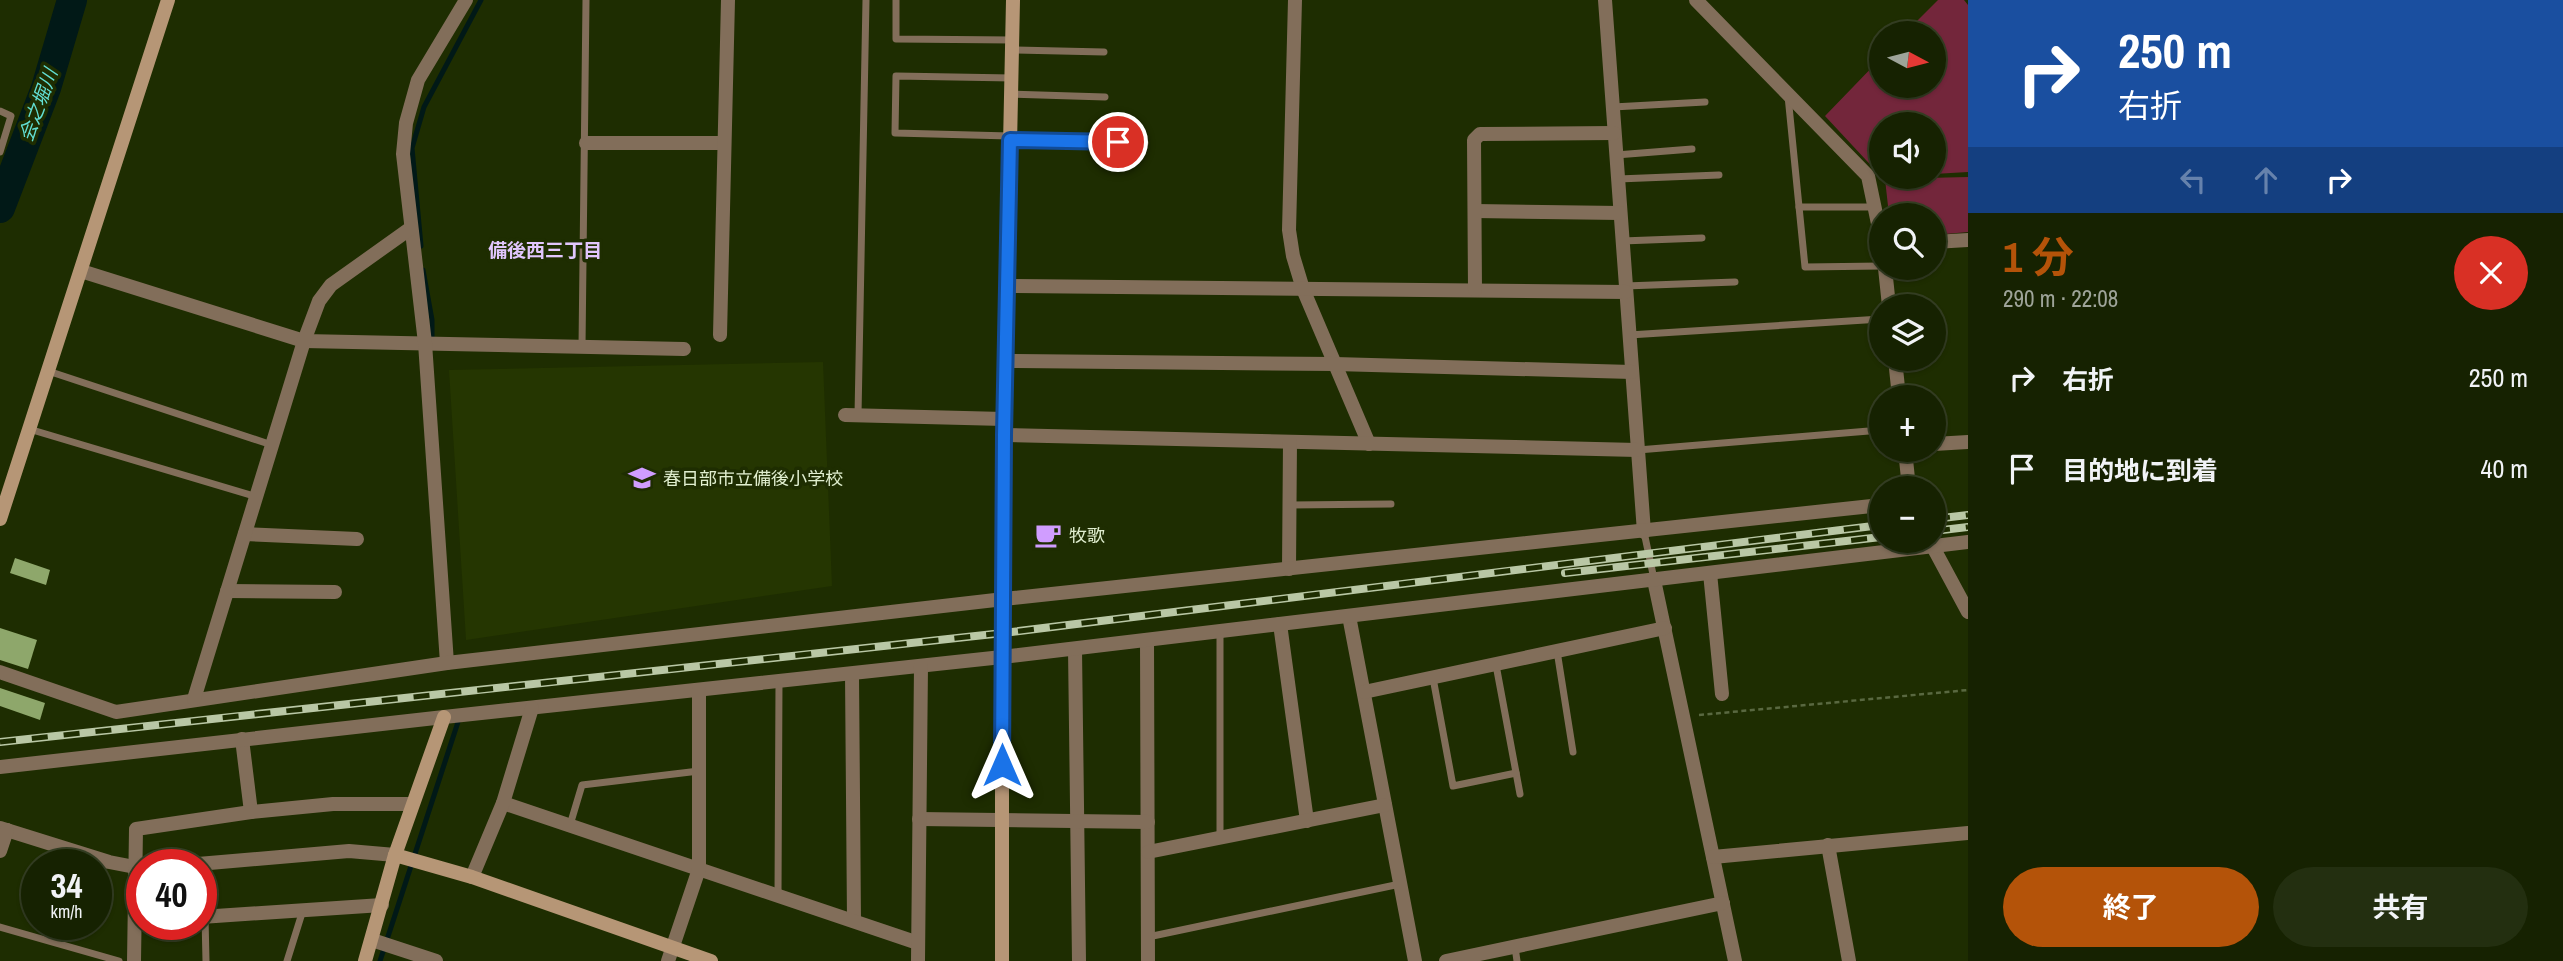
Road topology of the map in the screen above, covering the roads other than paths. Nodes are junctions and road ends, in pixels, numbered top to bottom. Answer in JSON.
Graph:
{"nodes":[{"id":1,"x":168,"y":0,"type":"edge"},
{"id":2,"x":466,"y":0,"type":"edge"},
{"id":3,"x":586,"y":0,"type":"edge"},
{"id":4,"x":728,"y":0,"type":"edge"},
{"id":5,"x":866,"y":0,"type":"edge"},
{"id":6,"x":896,"y":0,"type":"edge"},
{"id":7,"x":1013,"y":0,"type":"edge"},
{"id":8,"x":1295,"y":0,"type":"edge"},
{"id":9,"x":1605,"y":0,"type":"edge"},
{"id":10,"x":1696,"y":0,"type":"edge"},
{"id":11,"x":1012,"y":45,"type":"junction"},
{"id":12,"x":1104,"y":52,"type":"dead end"},
{"id":13,"x":1012,"y":78,"type":"junction"},
{"id":14,"x":1011,"y":94,"type":"junction"},
{"id":15,"x":1788,"y":94,"type":"junction"},
{"id":16,"x":1105,"y":97,"type":"dead end"},
{"id":17,"x":1705,"y":102,"type":"dead end"},
{"id":18,"x":1612,"y":107,"type":"junction"},
{"id":19,"x":0,"y":111,"type":"edge"},
{"id":20,"x":1614,"y":133,"type":"junction"},
{"id":21,"x":1010,"y":138,"type":"junction"},
{"id":22,"x":586,"y":143,"type":"junction"},
{"id":23,"x":1145,"y":143,"type":"dead end"},
{"id":24,"x":724,"y":144,"type":"junction"},
{"id":25,"x":1692,"y":149,"type":"dead end"},
{"id":26,"x":0,"y":152,"type":"edge"},
{"id":27,"x":1616,"y":155,"type":"junction"},
{"id":28,"x":1719,"y":175,"type":"dead end"},
{"id":29,"x":1618,"y":179,"type":"junction"},
{"id":30,"x":1874,"y":203,"type":"edge"},
{"id":31,"x":1799,"y":207,"type":"junction"},
{"id":32,"x":1869,"y":207,"type":"edge"},
{"id":33,"x":1475,"y":211,"type":"junction"},
{"id":34,"x":1620,"y":213,"type":"junction"},
{"id":35,"x":411,"y":228,"type":"junction"},
{"id":36,"x":1702,"y":238,"type":"dead end"},
{"id":37,"x":1968,"y":240,"type":"edge"},
{"id":38,"x":1946,"y":241,"type":"edge"},
{"id":39,"x":1622,"y":242,"type":"junction"},
{"id":40,"x":1869,"y":267,"type":"edge"},
{"id":41,"x":81,"y":271,"type":"junction"},
{"id":42,"x":1735,"y":282,"type":"dead end"},
{"id":43,"x":1007,"y":286,"type":"junction"},
{"id":44,"x":1303,"y":289,"type":"junction"},
{"id":45,"x":1626,"y":289,"type":"junction"},
{"id":46,"x":1475,"y":290,"type":"junction"},
{"id":47,"x":1869,"y":320,"type":"edge"},
{"id":48,"x":720,"y":335,"type":"dead end"},
{"id":49,"x":1629,"y":335,"type":"junction"},
{"id":50,"x":304,"y":341,"type":"junction"},
{"id":51,"x":425,"y":343,"type":"junction"},
{"id":52,"x":582,"y":347,"type":"junction"},
{"id":53,"x":684,"y":349,"type":"dead end"},
{"id":54,"x":1005,"y":361,"type":"junction"},
{"id":55,"x":1335,"y":364,"type":"junction"},
{"id":56,"x":48,"y":371,"type":"junction"},
{"id":57,"x":1632,"y":372,"type":"junction"},
{"id":58,"x":852,"y":415,"type":"joint"},
{"id":59,"x":1004,"y":419,"type":"junction"},
{"id":60,"x":29,"y":429,"type":"junction"},
{"id":61,"x":1869,"y":431,"type":"edge"},
{"id":62,"x":1004,"y":435,"type":"junction"},
{"id":63,"x":1290,"y":442,"type":"junction"},
{"id":64,"x":1968,"y":442,"type":"edge"},
{"id":65,"x":1946,"y":443,"type":"edge"},
{"id":66,"x":1368,"y":444,"type":"junction"},
{"id":67,"x":272,"y":445,"type":"junction"},
{"id":68,"x":1637,"y":450,"type":"junction"},
{"id":69,"x":257,"y":497,"type":"junction"},
{"id":70,"x":1391,"y":504,"type":"dead end"},
{"id":71,"x":1289,"y":505,"type":"junction"},
{"id":72,"x":1869,"y":506,"type":"edge"},
{"id":73,"x":0,"y":519,"type":"edge"},
{"id":74,"x":1644,"y":532,"type":"junction"},
{"id":75,"x":245,"y":534,"type":"junction"},
{"id":76,"x":357,"y":539,"type":"dead end"},
{"id":77,"x":1968,"y":542,"type":"edge"},
{"id":78,"x":1946,"y":545,"type":"edge"},
{"id":79,"x":1882,"y":553,"type":"edge"},
{"id":80,"x":1936,"y":553,"type":"edge"},
{"id":81,"x":1289,"y":569,"type":"junction"},
{"id":82,"x":1710,"y":573,"type":"junction"},
{"id":83,"x":1654,"y":580,"type":"junction"},
{"id":84,"x":227,"y":592,"type":"junction"},
{"id":85,"x":335,"y":592,"type":"dead end"},
{"id":86,"x":1004,"y":599,"type":"junction"},
{"id":87,"x":1968,"y":612,"type":"edge"},
{"id":88,"x":1349,"y":616,"type":"junction"},
{"id":89,"x":1280,"y":624,"type":"junction"},
{"id":90,"x":1665,"y":628,"type":"junction"},
{"id":91,"x":1220,"y":631,"type":"junction"},
{"id":92,"x":1147,"y":640,"type":"junction"},
{"id":93,"x":1075,"y":649,"type":"junction"},
{"id":94,"x":1557,"y":651,"type":"junction"},
{"id":95,"x":1002,"y":657,"type":"junction"},
{"id":96,"x":447,"y":663,"type":"junction"},
{"id":97,"x":1495,"y":664,"type":"junction"},
{"id":98,"x":921,"y":666,"type":"junction"},
{"id":99,"x":0,"y":672,"type":"edge"},
{"id":100,"x":852,"y":674,"type":"junction"},
{"id":101,"x":1433,"y":678,"type":"junction"},
{"id":102,"x":779,"y":682,"type":"junction"},
{"id":103,"x":699,"y":691,"type":"junction"},
{"id":104,"x":1364,"y":692,"type":"junction"},
{"id":105,"x":1722,"y":694,"type":"dead end"},
{"id":106,"x":194,"y":699,"type":"junction"},
{"id":107,"x":532,"y":708,"type":"junction"},
{"id":108,"x":444,"y":717,"type":"junction"},
{"id":109,"x":242,"y":739,"type":"junction"},
{"id":110,"x":1573,"y":752,"type":"dead end"},
{"id":111,"x":0,"y":767,"type":"edge"},
{"id":112,"x":700,"y":771,"type":"junction"},
{"id":113,"x":1516,"y":773,"type":"junction"},
{"id":114,"x":1520,"y":794,"type":"dead end"},
{"id":115,"x":503,"y":803,"type":"junction"},
{"id":116,"x":412,"y":804,"type":"junction"},
{"id":117,"x":1385,"y":805,"type":"junction"},
{"id":118,"x":251,"y":812,"type":"junction"},
{"id":119,"x":1002,"y":819,"type":"junction"},
{"id":120,"x":919,"y":820,"type":"junction"},
{"id":121,"x":1077,"y":820,"type":"junction"},
{"id":122,"x":1307,"y":821,"type":"junction"},
{"id":123,"x":1148,"y":822,"type":"junction"},
{"id":124,"x":570,"y":825,"type":"junction"},
{"id":125,"x":3,"y":829,"type":"edge"},
{"id":126,"x":1968,"y":833,"type":"edge"},
{"id":127,"x":1220,"y":838,"type":"junction"},
{"id":128,"x":1828,"y":845,"type":"junction"},
{"id":129,"x":137,"y":849,"type":"edge"},
{"id":130,"x":0,"y":851,"type":"edge"},
{"id":131,"x":1148,"y":852,"type":"junction"},
{"id":132,"x":395,"y":855,"type":"junction"},
{"id":133,"x":1713,"y":856,"type":"junction"},
{"id":134,"x":217,"y":862,"type":"edge"},
{"id":135,"x":126,"y":865,"type":"edge"},
{"id":136,"x":699,"y":869,"type":"junction"},
{"id":137,"x":472,"y":877,"type":"junction"},
{"id":138,"x":1400,"y":884,"type":"junction"},
{"id":139,"x":778,"y":896,"type":"junction"},
{"id":140,"x":1723,"y":903,"type":"junction"},
{"id":141,"x":382,"y":905,"type":"junction"},
{"id":142,"x":303,"y":909,"type":"junction"},
{"id":143,"x":217,"y":916,"type":"edge"},
{"id":144,"x":854,"y":921,"type":"junction"},
{"id":145,"x":0,"y":927,"type":"edge"},
{"id":146,"x":1148,"y":937,"type":"junction"},
{"id":147,"x":136,"y":940,"type":"edge"},
{"id":148,"x":205,"y":940,"type":"edge"},
{"id":149,"x":372,"y":940,"type":"junction"},
{"id":150,"x":918,"y":943,"type":"junction"},
{"id":151,"x":670,"y":954,"type":"edge"},
{"id":152,"x":1516,"y":954,"type":"edge"},
{"id":153,"x":1455,"y":960,"type":"edge"},
{"id":154,"x":119,"y":961,"type":"edge"},
{"id":155,"x":134,"y":961,"type":"edge"},
{"id":156,"x":206,"y":961,"type":"edge"},
{"id":157,"x":287,"y":961,"type":"edge"},
{"id":158,"x":365,"y":961,"type":"edge"},
{"id":159,"x":436,"y":961,"type":"edge"},
{"id":160,"x":711,"y":961,"type":"edge"},
{"id":161,"x":918,"y":961,"type":"edge"},
{"id":162,"x":1002,"y":961,"type":"edge"},
{"id":163,"x":1079,"y":961,"type":"edge"},
{"id":164,"x":1148,"y":961,"type":"edge"},
{"id":165,"x":1415,"y":961,"type":"edge"},
{"id":166,"x":1735,"y":961,"type":"edge"},
{"id":167,"x":1849,"y":961,"type":"edge"}],
"edges":[{"from":1,"to":41,"type":"street"},
{"from":2,"to":35,"type":"street"},
{"from":3,"to":22,"type":"lane"},
{"from":4,"to":24,"type":"street"},
{"from":5,"to":58,"type":"lane"},
{"from":6,"to":11,"type":"lane"},
{"from":7,"to":11,"type":"street"},
{"from":8,"to":44,"type":"street"},
{"from":9,"to":18,"type":"street"},
{"from":10,"to":15,"type":"street"},
{"from":11,"to":12,"type":"lane"},
{"from":11,"to":13,"type":"street"},
{"from":13,"to":14,"type":"street"},
{"from":13,"to":21,"type":"lane"},
{"from":14,"to":16,"type":"lane"},
{"from":14,"to":21,"type":"street"},
{"from":15,"to":30,"type":"street"},
{"from":15,"to":31,"type":"lane"},
{"from":17,"to":18,"type":"lane"},
{"from":18,"to":20,"type":"street"},
{"from":19,"to":26,"type":"lane"},
{"from":20,"to":27,"type":"street"},
{"from":20,"to":33,"type":"street"},
{"from":21,"to":23,"type":"lane"},
{"from":21,"to":43,"type":"street"},
{"from":22,"to":24,"type":"street"},
{"from":22,"to":52,"type":"lane"},
{"from":24,"to":48,"type":"street"},
{"from":25,"to":27,"type":"lane"},
{"from":27,"to":29,"type":"street"},
{"from":28,"to":29,"type":"lane"},
{"from":29,"to":34,"type":"street"},
{"from":31,"to":32,"type":"lane"},
{"from":31,"to":40,"type":"lane"},
{"from":33,"to":34,"type":"street"},
{"from":33,"to":46,"type":"street"},
{"from":34,"to":39,"type":"street"},
{"from":35,"to":50,"type":"street"},
{"from":35,"to":51,"type":"street"},
{"from":36,"to":39,"type":"lane"},
{"from":37,"to":38,"type":"street"},
{"from":39,"to":45,"type":"street"},
{"from":41,"to":50,"type":"street"},
{"from":41,"to":56,"type":"street"},
{"from":42,"to":45,"type":"lane"},
{"from":43,"to":44,"type":"street"},
{"from":43,"to":54,"type":"street"},
{"from":44,"to":46,"type":"street"},
{"from":44,"to":55,"type":"street"},
{"from":45,"to":46,"type":"street"},
{"from":45,"to":49,"type":"street"},
{"from":47,"to":49,"type":"lane"},
{"from":49,"to":57,"type":"street"},
{"from":50,"to":51,"type":"street"},
{"from":50,"to":67,"type":"street"},
{"from":51,"to":52,"type":"street"},
{"from":51,"to":96,"type":"street"},
{"from":52,"to":53,"type":"street"},
{"from":54,"to":55,"type":"street"},
{"from":54,"to":59,"type":"street"},
{"from":55,"to":57,"type":"street"},
{"from":55,"to":66,"type":"street"},
{"from":56,"to":60,"type":"street"},
{"from":56,"to":67,"type":"lane"},
{"from":57,"to":68,"type":"street"},
{"from":58,"to":59,"type":"street"},
{"from":59,"to":62,"type":"street"},
{"from":60,"to":69,"type":"lane"},
{"from":60,"to":73,"type":"street"},
{"from":61,"to":68,"type":"lane"},
{"from":62,"to":63,"type":"street"},
{"from":62,"to":86,"type":"street"},
{"from":63,"to":66,"type":"street"},
{"from":63,"to":71,"type":"street"},
{"from":64,"to":65,"type":"street"},
{"from":66,"to":68,"type":"street"},
{"from":67,"to":69,"type":"street"},
{"from":68,"to":74,"type":"street"},
{"from":69,"to":75,"type":"street"},
{"from":70,"to":71,"type":"lane"},
{"from":71,"to":81,"type":"street"},
{"from":72,"to":74,"type":"street"},
{"from":74,"to":81,"type":"street"},
{"from":74,"to":83,"type":"lane"},
{"from":75,"to":76,"type":"street"},
{"from":75,"to":84,"type":"street"},
{"from":77,"to":78,"type":"street"},
{"from":79,"to":82,"type":"street"},
{"from":80,"to":87,"type":"street"},
{"from":81,"to":86,"type":"street"},
{"from":82,"to":83,"type":"street"},
{"from":82,"to":105,"type":"street"},
{"from":83,"to":88,"type":"street"},
{"from":83,"to":90,"type":"street"},
{"from":84,"to":85,"type":"street"},
{"from":84,"to":106,"type":"street"},
{"from":86,"to":95,"type":"lane"},
{"from":86,"to":96,"type":"street"},
{"from":88,"to":89,"type":"street"},
{"from":88,"to":104,"type":"street"},
{"from":89,"to":91,"type":"street"},
{"from":89,"to":122,"type":"street"},
{"from":90,"to":94,"type":"street"},
{"from":90,"to":133,"type":"street"},
{"from":91,"to":92,"type":"street"},
{"from":91,"to":127,"type":"lane"},
{"from":92,"to":93,"type":"street"},
{"from":92,"to":123,"type":"street"},
{"from":93,"to":95,"type":"street"},
{"from":93,"to":121,"type":"street"},
{"from":94,"to":97,"type":"street"},
{"from":94,"to":110,"type":"lane"},
{"from":95,"to":98,"type":"street"},
{"from":95,"to":119,"type":"street"},
{"from":96,"to":106,"type":"street"},
{"from":97,"to":101,"type":"street"},
{"from":97,"to":113,"type":"lane"},
{"from":98,"to":100,"type":"street"},
{"from":98,"to":120,"type":"street"},
{"from":99,"to":106,"type":"street"},
{"from":100,"to":102,"type":"street"},
{"from":100,"to":144,"type":"street"},
{"from":101,"to":104,"type":"street"},
{"from":101,"to":113,"type":"lane"},
{"from":102,"to":103,"type":"street"},
{"from":102,"to":139,"type":"lane"},
{"from":103,"to":107,"type":"street"},
{"from":103,"to":112,"type":"street"},
{"from":104,"to":117,"type":"street"},
{"from":107,"to":108,"type":"street"},
{"from":107,"to":115,"type":"street"},
{"from":108,"to":109,"type":"street"},
{"from":108,"to":116,"type":"street"},
{"from":109,"to":111,"type":"street"},
{"from":109,"to":118,"type":"street"},
{"from":112,"to":124,"type":"lane"},
{"from":112,"to":136,"type":"street"},
{"from":113,"to":114,"type":"lane"},
{"from":115,"to":124,"type":"street"},
{"from":115,"to":137,"type":"street"},
{"from":116,"to":118,"type":"street"},
{"from":116,"to":132,"type":"street"},
{"from":117,"to":122,"type":"street"},
{"from":117,"to":138,"type":"street"},
{"from":118,"to":129,"type":"street"},
{"from":119,"to":120,"type":"street"},
{"from":119,"to":121,"type":"street"},
{"from":119,"to":162,"type":"street"},
{"from":120,"to":150,"type":"street"},
{"from":121,"to":123,"type":"street"},
{"from":121,"to":163,"type":"street"},
{"from":122,"to":127,"type":"street"},
{"from":123,"to":131,"type":"street"},
{"from":124,"to":136,"type":"street"},
{"from":125,"to":130,"type":"street"},
{"from":125,"to":135,"type":"street"},
{"from":126,"to":128,"type":"street"},
{"from":127,"to":131,"type":"street"},
{"from":128,"to":133,"type":"street"},
{"from":128,"to":167,"type":"street"},
{"from":131,"to":146,"type":"street"},
{"from":132,"to":134,"type":"street"},
{"from":132,"to":137,"type":"street"},
{"from":132,"to":141,"type":"street"},
{"from":133,"to":140,"type":"street"},
{"from":136,"to":139,"type":"street"},
{"from":136,"to":151,"type":"street"},
{"from":137,"to":151,"type":"street"},
{"from":138,"to":146,"type":"lane"},
{"from":138,"to":165,"type":"street"},
{"from":139,"to":144,"type":"street"},
{"from":140,"to":152,"type":"street"},
{"from":140,"to":166,"type":"street"},
{"from":141,"to":142,"type":"street"},
{"from":141,"to":149,"type":"street"},
{"from":142,"to":143,"type":"street"},
{"from":142,"to":157,"type":"lane"},
{"from":144,"to":150,"type":"street"},
{"from":145,"to":154,"type":"lane"},
{"from":146,"to":164,"type":"street"},
{"from":147,"to":155,"type":"street"},
{"from":148,"to":156,"type":"lane"},
{"from":149,"to":158,"type":"street"},
{"from":149,"to":159,"type":"street"},
{"from":150,"to":161,"type":"street"},
{"from":151,"to":160,"type":"street"},
{"from":152,"to":153,"type":"street"}]}
